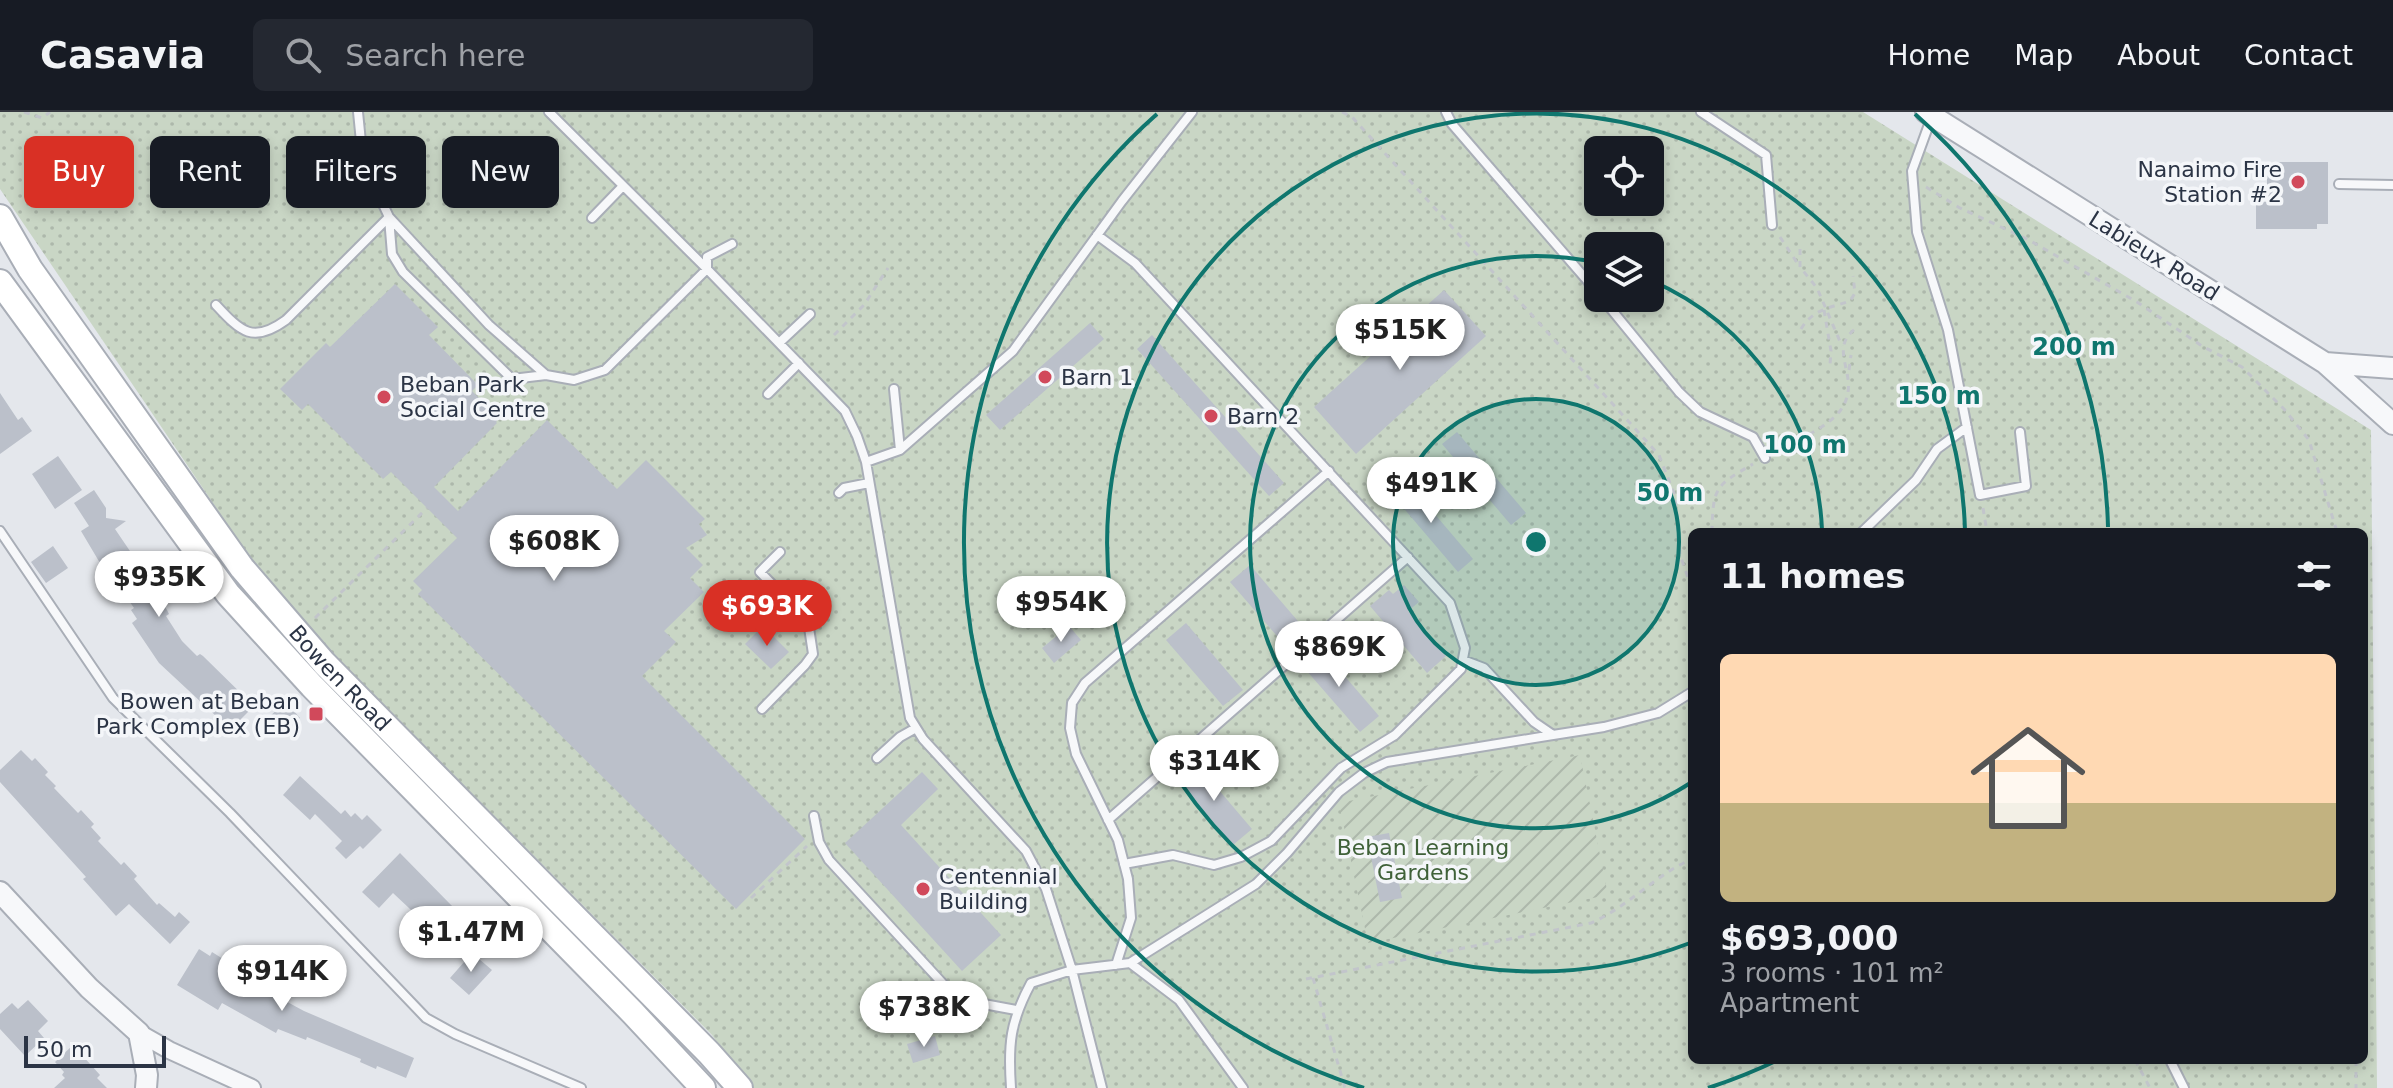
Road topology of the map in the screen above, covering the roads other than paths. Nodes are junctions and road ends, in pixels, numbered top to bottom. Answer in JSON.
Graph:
{"nodes":[{"id":1,"x":358,"y":112,"type":"edge"},
{"id":2,"x":549,"y":112,"type":"edge"},
{"id":3,"x":1192,"y":112,"type":"edge"},
{"id":4,"x":1446,"y":112,"type":"edge"},
{"id":5,"x":1701,"y":112,"type":"edge"},
{"id":6,"x":1929,"y":114,"type":"edge"},
{"id":7,"x":360,"y":136,"type":"edge"},
{"id":8,"x":2339,"y":184,"type":"dead end"},
{"id":9,"x":2393,"y":185,"type":"edge"},
{"id":10,"x":623,"y":186,"type":"junction"},
{"id":11,"x":385,"y":208,"type":"edge"},
{"id":12,"x":0,"y":217,"type":"edge"},
{"id":13,"x":389,"y":217,"type":"junction"},
{"id":14,"x":592,"y":218,"type":"dead end"},
{"id":15,"x":1772,"y":225,"type":"road end"},
{"id":16,"x":1097,"y":235,"type":"junction"},
{"id":17,"x":732,"y":244,"type":"dead end"},
{"id":18,"x":707,"y":269,"type":"junction"},
{"id":19,"x":1584,"y":277,"type":"edge"},
{"id":20,"x":2,"y":288,"type":"edge"},
{"id":21,"x":216,"y":305,"type":"dead end"},
{"id":22,"x":1614,"y":312,"type":"edge"},
{"id":23,"x":810,"y":314,"type":"dead end"},
{"id":24,"x":779,"y":343,"type":"junction"},
{"id":25,"x":799,"y":363,"type":"junction"},
{"id":26,"x":2325,"y":363,"type":"junction"},
{"id":27,"x":2393,"y":368,"type":"edge"},
{"id":28,"x":546,"y":375,"type":"junction"},
{"id":29,"x":894,"y":389,"type":"dead end"},
{"id":30,"x":768,"y":394,"type":"dead end"},
{"id":31,"x":2393,"y":424,"type":"edge"},
{"id":32,"x":1967,"y":427,"type":"junction"},
{"id":33,"x":2020,"y":432,"type":"dead end"},
{"id":34,"x":900,"y":450,"type":"junction"},
{"id":35,"x":1765,"y":458,"type":"road end"},
{"id":36,"x":866,"y":462,"type":"junction"},
{"id":37,"x":1329,"y":471,"type":"junction"},
{"id":38,"x":869,"y":483,"type":"junction"},
{"id":39,"x":839,"y":493,"type":"dead end"},
{"id":40,"x":1866,"y":528,"type":"edge"},
{"id":41,"x":0,"y":531,"type":"edge"},
{"id":42,"x":780,"y":552,"type":"dead end"},
{"id":43,"x":1408,"y":557,"type":"junction"},
{"id":44,"x":1463,"y":660,"type":"junction"},
{"id":45,"x":1688,"y":694,"type":"edge"},
{"id":46,"x":762,"y":709,"type":"dead end"},
{"id":47,"x":916,"y":728,"type":"junction"},
{"id":48,"x":1553,"y":735,"type":"junction"},
{"id":49,"x":877,"y":758,"type":"dead end"},
{"id":50,"x":814,"y":816,"type":"dead end"},
{"id":51,"x":1108,"y":820,"type":"junction"},
{"id":52,"x":1124,"y":864,"type":"junction"},
{"id":53,"x":0,"y":892,"type":"edge"},
{"id":54,"x":1130,"y":963,"type":"junction"},
{"id":55,"x":1116,"y":965,"type":"junction"},
{"id":56,"x":1072,"y":970,"type":"junction"},
{"id":57,"x":1016,"y":1010,"type":"junction"},
{"id":58,"x":139,"y":1033,"type":"junction"},
{"id":59,"x":2172,"y":1064,"type":"edge"},
{"id":60,"x":146,"y":1088,"type":"edge"},
{"id":61,"x":252,"y":1088,"type":"edge"},
{"id":62,"x":581,"y":1088,"type":"edge"},
{"id":63,"x":703,"y":1088,"type":"edge"},
{"id":64,"x":740,"y":1088,"type":"edge"},
{"id":65,"x":1011,"y":1088,"type":"edge"},
{"id":66,"x":1102,"y":1088,"type":"edge"},
{"id":67,"x":1243,"y":1088,"type":"edge"},
{"id":68,"x":2184,"y":1088,"type":"edge"}],
"edges":[{"from":1,"to":7,"type":"lane"},
{"from":2,"to":10,"type":"lane"},
{"from":3,"to":16,"type":"lane"},
{"from":4,"to":19,"type":"lane"},
{"from":5,"to":15,"type":"lane"},
{"from":6,"to":26,"type":"street","name":"Labieux Road"},
{"from":6,"to":32,"type":"lane"},
{"from":8,"to":9,"type":"lane"},
{"from":10,"to":14,"type":"lane"},
{"from":10,"to":18,"type":"lane"},
{"from":11,"to":13,"type":"lane"},
{"from":12,"to":64,"type":"main road","name":"Bowen Road"},
{"from":13,"to":21,"type":"lane"},
{"from":13,"to":28,"type":"lane"},
{"from":13,"to":28,"type":"lane"},
{"from":16,"to":34,"type":"lane"},
{"from":16,"to":37,"type":"lane"},
{"from":17,"to":18,"type":"lane"},
{"from":18,"to":24,"type":"lane"},
{"from":18,"to":28,"type":"lane"},
{"from":20,"to":63,"type":"main road","name":"Bowen Road"},
{"from":22,"to":35,"type":"lane"},
{"from":23,"to":24,"type":"lane"},
{"from":24,"to":25,"type":"lane"},
{"from":25,"to":30,"type":"lane"},
{"from":25,"to":36,"type":"lane"},
{"from":26,"to":27,"type":"street","name":"Labieux Road"},
{"from":26,"to":31,"type":"street"},
{"from":29,"to":34,"type":"lane"},
{"from":32,"to":33,"type":"lane"},
{"from":32,"to":40,"type":"lane"},
{"from":34,"to":36,"type":"lane"},
{"from":36,"to":38,"type":"lane"},
{"from":37,"to":43,"type":"lane"},
{"from":37,"to":51,"type":"lane"},
{"from":38,"to":39,"type":"lane"},
{"from":38,"to":47,"type":"lane"},
{"from":41,"to":62,"type":"lane"},
{"from":42,"to":46,"type":"lane"},
{"from":43,"to":44,"type":"lane"},
{"from":43,"to":51,"type":"lane"},
{"from":44,"to":48,"type":"lane"},
{"from":44,"to":52,"type":"lane"},
{"from":45,"to":48,"type":"lane"},
{"from":47,"to":49,"type":"lane"},
{"from":47,"to":56,"type":"lane"},
{"from":48,"to":54,"type":"lane"},
{"from":50,"to":57,"type":"lane"},
{"from":51,"to":52,"type":"lane"},
{"from":52,"to":55,"type":"lane"},
{"from":53,"to":58,"type":"street"},
{"from":54,"to":55,"type":"lane"},
{"from":54,"to":67,"type":"lane"},
{"from":55,"to":56,"type":"lane"},
{"from":56,"to":57,"type":"lane"},
{"from":56,"to":66,"type":"lane"},
{"from":57,"to":65,"type":"lane"},
{"from":58,"to":60,"type":"street"},
{"from":58,"to":61,"type":"street"},
{"from":59,"to":68,"type":"lane"}]}
